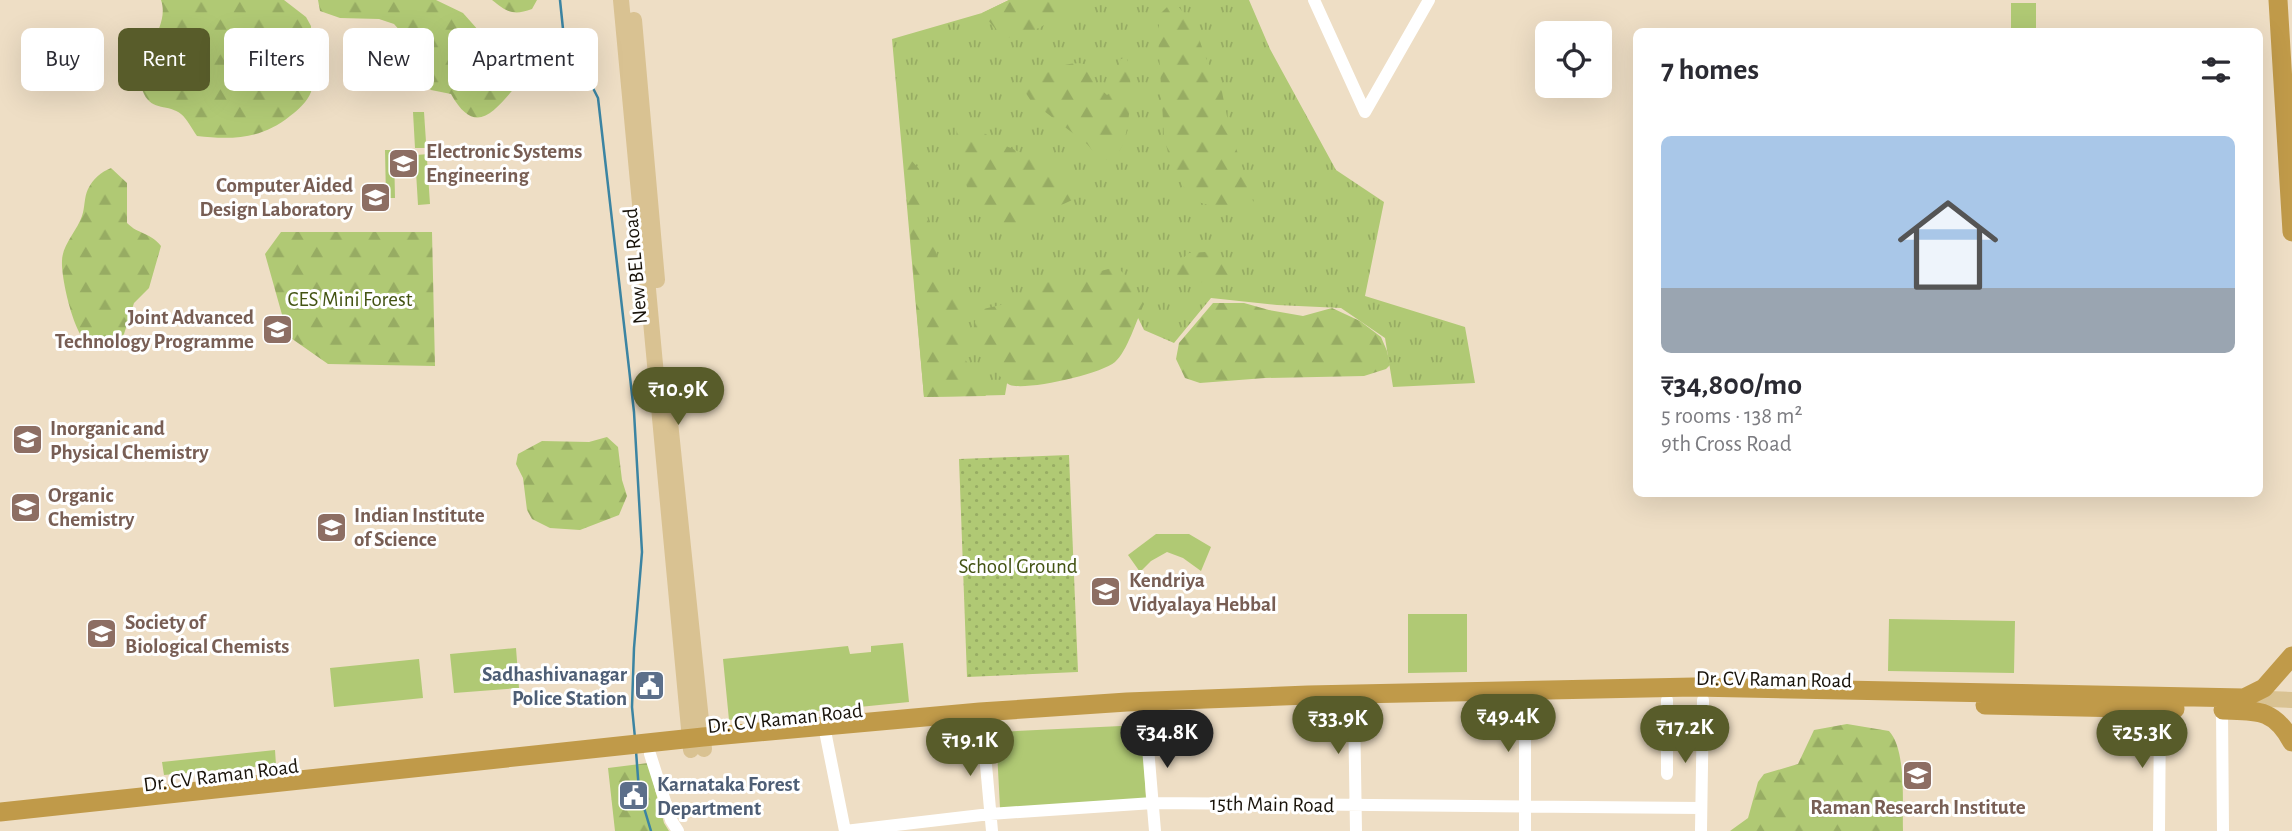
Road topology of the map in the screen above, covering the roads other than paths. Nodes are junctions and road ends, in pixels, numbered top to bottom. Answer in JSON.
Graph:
{"nodes":[{"id":1,"x":621,"y":0,"type":"edge"},
{"id":2,"x":632,"y":0,"type":"edge"},
{"id":3,"x":1429,"y":0,"type":"edge"},
{"id":4,"x":2278,"y":0,"type":"edge"},
{"id":5,"x":1319,"y":4,"type":"edge"},
{"id":6,"x":2292,"y":232,"type":"edge"},
{"id":7,"x":2292,"y":656,"type":"edge"},
{"id":8,"x":1667,"y":700,"type":"junction"},
{"id":9,"x":1703,"y":700,"type":"junction"},
{"id":10,"x":2292,"y":701,"type":"edge"},
{"id":11,"x":1525,"y":702,"type":"junction"},
{"id":12,"x":2251,"y":704,"type":"junction"},
{"id":13,"x":1353,"y":706,"type":"junction"},
{"id":14,"x":2160,"y":709,"type":"junction"},
{"id":15,"x":2222,"y":710,"type":"junction"},
{"id":16,"x":2292,"y":711,"type":"edge"},
{"id":17,"x":1145,"y":712,"type":"junction"},
{"id":18,"x":982,"y":721,"type":"junction"},
{"id":19,"x":827,"y":741,"type":"junction"},
{"id":20,"x":2292,"y":742,"type":"edge"},
{"id":21,"x":697,"y":743,"type":"junction"},
{"id":22,"x":639,"y":751,"type":"junction"},
{"id":23,"x":1667,"y":774,"type":"dead end"},
{"id":24,"x":1153,"y":803,"type":"junction"},
{"id":25,"x":1356,"y":805,"type":"junction"},
{"id":26,"x":1526,"y":807,"type":"junction"},
{"id":27,"x":1701,"y":808,"type":"junction"},
{"id":28,"x":0,"y":812,"type":"edge"},
{"id":29,"x":990,"y":814,"type":"junction"},
{"id":30,"x":0,"y":824,"type":"edge"},
{"id":31,"x":678,"y":831,"type":"edge"},
{"id":32,"x":845,"y":831,"type":"edge"},
{"id":33,"x":992,"y":831,"type":"edge"},
{"id":34,"x":1155,"y":831,"type":"edge"},
{"id":35,"x":1356,"y":831,"type":"edge"},
{"id":36,"x":1525,"y":831,"type":"edge"},
{"id":37,"x":1701,"y":831,"type":"edge"},
{"id":38,"x":2159,"y":831,"type":"edge"},
{"id":39,"x":2223,"y":831,"type":"edge"}],
"edges":[{"from":1,"to":21,"type":"main road","name":"New BEL Road"},
{"from":2,"to":21,"type":"main road","name":"New BEL Road"},
{"from":3,"to":5,"type":"street"},
{"from":4,"to":6,"type":"highway"},
{"from":7,"to":12,"type":"highway"},
{"from":8,"to":9,"type":"highway","name":"Dr. CV Raman Road"},
{"from":8,"to":11,"type":"highway","name":"Dr. CV Raman Road"},
{"from":8,"to":23,"type":"street"},
{"from":9,"to":14,"type":"highway","name":"Dr. CV Raman Road"},
{"from":9,"to":27,"type":"street"},
{"from":10,"to":12,"type":"main road","name":"Dr. CV Raman Road"},
{"from":11,"to":13,"type":"highway","name":"Dr. CV Raman Road"},
{"from":11,"to":26,"type":"street"},
{"from":12,"to":15,"type":"highway","name":"Dr. CV Raman Road"},
{"from":12,"to":16,"type":"main road","name":"Dr. CV Raman Road"},
{"from":12,"to":20,"type":"highway"},
{"from":12,"to":21,"type":"highway","name":"Dr. CV Raman Road"},
{"from":13,"to":17,"type":"highway","name":"Dr. CV Raman Road"},
{"from":13,"to":25,"type":"street"},
{"from":14,"to":15,"type":"highway","name":"Dr. CV Raman Road"},
{"from":14,"to":38,"type":"street"},
{"from":15,"to":39,"type":"street"},
{"from":17,"to":18,"type":"highway","name":"Dr. CV Raman Road"},
{"from":17,"to":24,"type":"street"},
{"from":18,"to":19,"type":"highway","name":"Dr. CV Raman Road"},
{"from":18,"to":29,"type":"street"},
{"from":19,"to":21,"type":"highway","name":"Dr. CV Raman Road"},
{"from":19,"to":32,"type":"street"},
{"from":21,"to":22,"type":"highway","name":"Dr. CV Raman Road"},
{"from":22,"to":28,"type":"highway","name":"Dr. CV Raman Road"},
{"from":22,"to":30,"type":"highway","name":"Dr. CV Raman Road"},
{"from":22,"to":31,"type":"street"},
{"from":24,"to":25,"type":"street","name":"15th Main Road"},
{"from":24,"to":29,"type":"street","name":"15th Main Road"},
{"from":24,"to":34,"type":"street"},
{"from":25,"to":26,"type":"street","name":"15th Main Road"},
{"from":25,"to":35,"type":"street"},
{"from":26,"to":27,"type":"street","name":"15th Main Road"},
{"from":26,"to":36,"type":"street"},
{"from":27,"to":37,"type":"street"},
{"from":29,"to":32,"type":"street","name":"15th Main Road"},
{"from":29,"to":33,"type":"street"}]}
